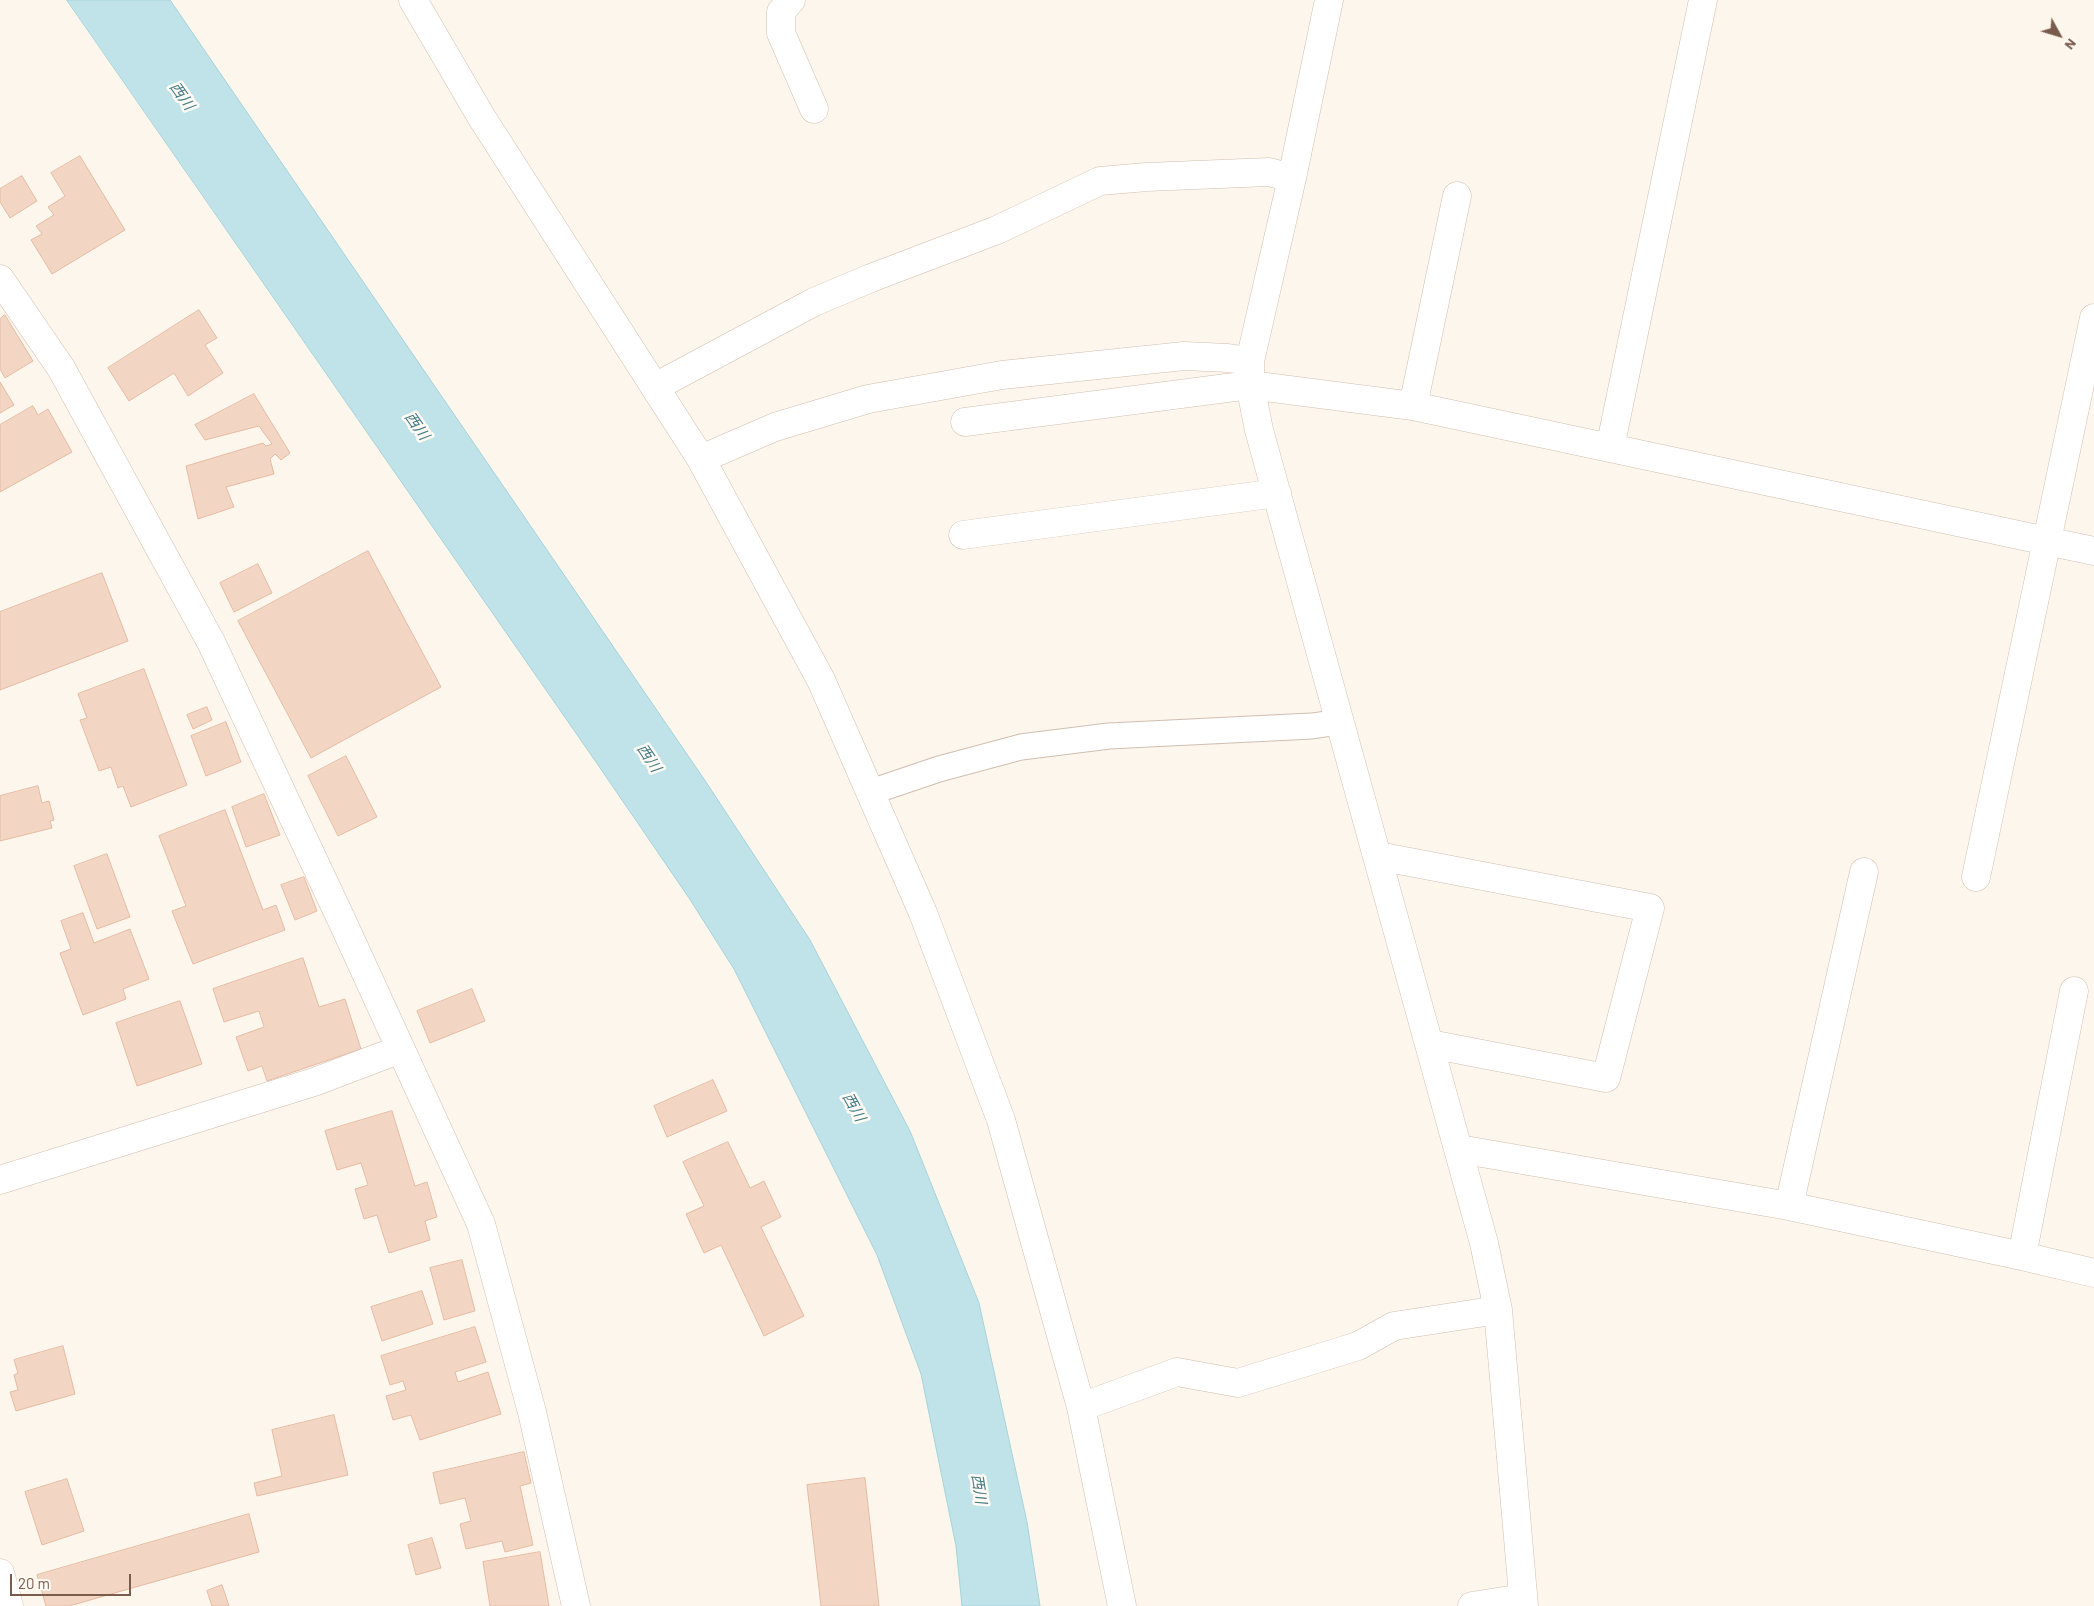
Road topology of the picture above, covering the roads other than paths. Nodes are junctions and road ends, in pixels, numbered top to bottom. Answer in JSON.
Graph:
{"nodes":[{"id":1,"x":414,"y":0,"type":"edge"},
{"id":2,"x":791,"y":0,"type":"edge"},
{"id":3,"x":1329,"y":0,"type":"edge"},
{"id":4,"x":1703,"y":0,"type":"edge"},
{"id":5,"x":814,"y":109,"type":"dead end"},
{"id":6,"x":1292,"y":178,"type":"junction"},
{"id":7,"x":1457,"y":196,"type":"dead end"},
{"id":8,"x":3,"y":290,"type":"edge"},
{"id":9,"x":2094,"y":318,"type":"edge"},
{"id":10,"x":1250,"y":373,"type":"junction"},
{"id":11,"x":655,"y":387,"type":"junction"},
{"id":12,"x":1413,"y":406,"type":"junction"},
{"id":13,"x":965,"y":422,"type":"dead end"},
{"id":14,"x":1610,"y":448,"type":"junction"},
{"id":15,"x":701,"y":459,"type":"junction"},
{"id":16,"x":1277,"y":493,"type":"junction"},
{"id":17,"x":963,"y":536,"type":"dead end"},
{"id":18,"x":2046,"y":541,"type":"junction"},
{"id":19,"x":2094,"y":551,"type":"edge"},
{"id":20,"x":1339,"y":722,"type":"junction"},
{"id":21,"x":871,"y":792,"type":"junction"},
{"id":22,"x":1378,"y":856,"type":"junction"},
{"id":23,"x":1864,"y":872,"type":"dead end"},
{"id":24,"x":1976,"y":876,"type":"dead end"},
{"id":25,"x":2074,"y":991,"type":"dead end"},
{"id":26,"x":1430,"y":1044,"type":"junction"},
{"id":27,"x":401,"y":1049,"type":"junction"},
{"id":28,"x":1459,"y":1149,"type":"junction"},
{"id":29,"x":0,"y":1180,"type":"edge"},
{"id":30,"x":1789,"y":1206,"type":"junction"},
{"id":31,"x":2022,"y":1256,"type":"junction"},
{"id":32,"x":2094,"y":1273,"type":"edge"},
{"id":33,"x":1498,"y":1310,"type":"junction"},
{"id":34,"x":1081,"y":1407,"type":"junction"},
{"id":35,"x":0,"y":1573,"type":"edge"},
{"id":36,"x":1524,"y":1602,"type":"edge"},
{"id":37,"x":9,"y":1606,"type":"edge"},
{"id":38,"x":576,"y":1606,"type":"edge"},
{"id":39,"x":1122,"y":1606,"type":"edge"},
{"id":40,"x":1472,"y":1606,"type":"edge"}],
"edges":[{"from":1,"to":11,"type":"street"},
{"from":2,"to":5,"type":"street"},
{"from":3,"to":6,"type":"street"},
{"from":4,"to":14,"type":"street"},
{"from":6,"to":10,"type":"street"},
{"from":6,"to":11,"type":"street"},
{"from":7,"to":12,"type":"street"},
{"from":8,"to":27,"type":"street"},
{"from":9,"to":18,"type":"street"},
{"from":10,"to":12,"type":"street"},
{"from":10,"to":13,"type":"street"},
{"from":10,"to":15,"type":"street"},
{"from":10,"to":16,"type":"street"},
{"from":11,"to":15,"type":"street"},
{"from":12,"to":14,"type":"street"},
{"from":14,"to":18,"type":"street"},
{"from":15,"to":21,"type":"street"},
{"from":16,"to":17,"type":"street"},
{"from":16,"to":20,"type":"street"},
{"from":18,"to":19,"type":"street"},
{"from":18,"to":24,"type":"street"},
{"from":20,"to":21,"type":"lane"},
{"from":20,"to":22,"type":"street"},
{"from":21,"to":34,"type":"street"},
{"from":22,"to":26,"type":"street"},
{"from":22,"to":26,"type":"street"},
{"from":23,"to":30,"type":"street"},
{"from":25,"to":31,"type":"street"},
{"from":26,"to":28,"type":"street"},
{"from":27,"to":29,"type":"street"},
{"from":27,"to":38,"type":"street"},
{"from":28,"to":30,"type":"street"},
{"from":28,"to":33,"type":"street"},
{"from":30,"to":31,"type":"street"},
{"from":31,"to":32,"type":"street"},
{"from":33,"to":34,"type":"street"},
{"from":33,"to":36,"type":"street"},
{"from":34,"to":39,"type":"street"},
{"from":35,"to":37,"type":"street"},
{"from":36,"to":40,"type":"street"}]}
